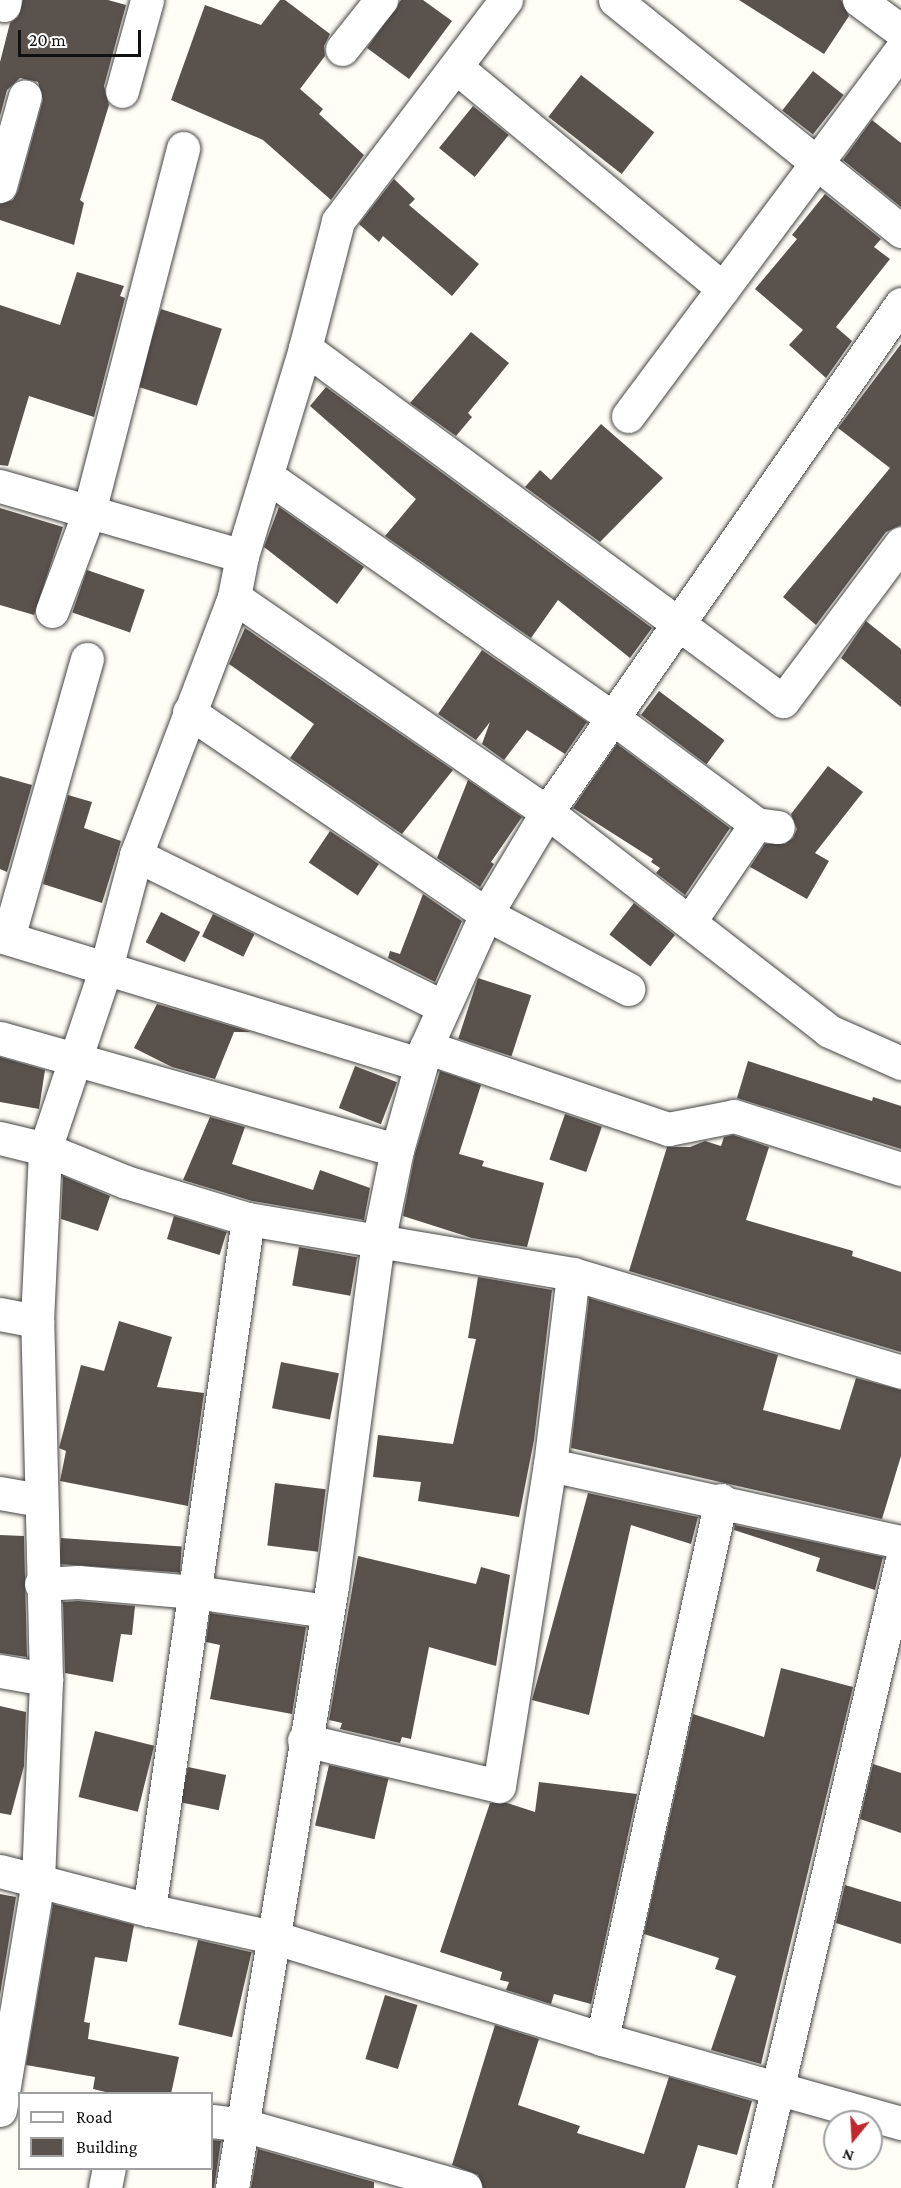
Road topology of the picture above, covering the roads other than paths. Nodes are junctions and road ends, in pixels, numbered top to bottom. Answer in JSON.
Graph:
{"nodes":[{"id":1,"x":147,"y":0,"type":"edge"},
{"id":2,"x":381,"y":0,"type":"edge"},
{"id":3,"x":506,"y":0,"type":"edge"},
{"id":4,"x":615,"y":0,"type":"edge"},
{"id":5,"x":859,"y":0,"type":"edge"},
{"id":6,"x":901,"y":31,"type":"edge"},
{"id":7,"x":342,"y":49,"type":"dead end"},
{"id":8,"x":901,"y":50,"type":"edge"},
{"id":9,"x":456,"y":67,"type":"junction"},
{"id":10,"x":122,"y":91,"type":"dead end"},
{"id":11,"x":25,"y":96,"type":"dead end"},
{"id":12,"x":183,"y":148,"type":"dead end"},
{"id":13,"x":818,"y":162,"type":"junction"},
{"id":14,"x":0,"y":186,"type":"edge"},
{"id":15,"x":901,"y":231,"type":"edge"},
{"id":16,"x":723,"y":290,"type":"junction"},
{"id":17,"x":901,"y":304,"type":"edge"},
{"id":18,"x":305,"y":348,"type":"junction"},
{"id":19,"x":628,"y":416,"type":"dead end"},
{"id":20,"x":267,"y":476,"type":"junction"},
{"id":21,"x":0,"y":486,"type":"edge"},
{"id":22,"x":89,"y":512,"type":"junction"},
{"id":23,"x":901,"y":543,"type":"edge"},
{"id":24,"x":242,"y":556,"type":"junction"},
{"id":25,"x":234,"y":597,"type":"junction"},
{"id":26,"x":52,"y":611,"type":"dead end"},
{"id":27,"x":678,"y":624,"type":"junction"},
{"id":28,"x":87,"y":659,"type":"dead end"},
{"id":29,"x":189,"y":712,"type":"junction"},
{"id":30,"x":613,"y":717,"type":"junction"},
{"id":31,"x":548,"y":812,"type":"junction"},
{"id":32,"x":136,"y":855,"type":"junction"},
{"id":33,"x":486,"y":914,"type":"junction"},
{"id":34,"x":690,"y":921,"type":"junction"},
{"id":35,"x":4,"y":937,"type":"edge"},
{"id":36,"x":106,"y":968,"type":"junction"},
{"id":37,"x":628,"y":989,"type":"dead end"},
{"id":38,"x":444,"y":1007,"type":"junction"},
{"id":39,"x":0,"y":1038,"type":"edge"},
{"id":40,"x":424,"y":1056,"type":"junction"},
{"id":41,"x":77,"y":1057,"type":"junction"},
{"id":42,"x":901,"y":1063,"type":"edge"},
{"id":43,"x":0,"y":1138,"type":"edge"},
{"id":44,"x":45,"y":1149,"type":"junction"},
{"id":45,"x":397,"y":1150,"type":"junction"},
{"id":46,"x":901,"y":1169,"type":"edge"},
{"id":47,"x":248,"y":1219,"type":"junction"},
{"id":48,"x":378,"y":1243,"type":"junction"},
{"id":49,"x":573,"y":1274,"type":"junction"},
{"id":50,"x":0,"y":1314,"type":"edge"},
{"id":51,"x":37,"y":1321,"type":"junction"},
{"id":52,"x":901,"y":1371,"type":"edge"},
{"id":53,"x":550,"y":1465,"type":"junction"},
{"id":54,"x":0,"y":1493,"type":"edge"},
{"id":55,"x":39,"y":1500,"type":"junction"},
{"id":56,"x":722,"y":1500,"type":"junction"},
{"id":57,"x":901,"y":1542,"type":"edge"},
{"id":58,"x":901,"y":1563,"type":"edge"},
{"id":59,"x":41,"y":1584,"type":"junction"},
{"id":60,"x":195,"y":1592,"type":"junction"},
{"id":61,"x":327,"y":1611,"type":"junction"},
{"id":62,"x":0,"y":1671,"type":"edge"},
{"id":63,"x":46,"y":1679,"type":"junction"},
{"id":64,"x":304,"y":1740,"type":"junction"},
{"id":65,"x":0,"y":1870,"type":"edge"},
{"id":66,"x":38,"y":1881,"type":"junction"},
{"id":67,"x":149,"y":1910,"type":"junction"},
{"id":68,"x":273,"y":1937,"type":"junction"},
{"id":69,"x":602,"y":2039,"type":"junction"},
{"id":70,"x":775,"y":2088,"type":"junction"},
{"id":71,"x":8,"y":2100,"type":"edge"},
{"id":72,"x":227,"y":2123,"type":"edge"},
{"id":73,"x":901,"y":2123,"type":"edge"},
{"id":74,"x":109,"y":2170,"type":"edge"},
{"id":75,"x":452,"y":2186,"type":"edge"},
{"id":76,"x":105,"y":2188,"type":"edge"},
{"id":77,"x":232,"y":2188,"type":"edge"},
{"id":78,"x":754,"y":2188,"type":"edge"}],
"edges":[{"from":1,"to":10,"type":"street"},
{"from":2,"to":7,"type":"street"},
{"from":3,"to":9,"type":"street"},
{"from":4,"to":13,"type":"street"},
{"from":5,"to":6,"type":"street"},
{"from":8,"to":13,"type":"street"},
{"from":9,"to":16,"type":"street"},
{"from":9,"to":18,"type":"street"},
{"from":11,"to":14,"type":"street"},
{"from":12,"to":22,"type":"street"},
{"from":13,"to":15,"type":"street"},
{"from":13,"to":16,"type":"street"},
{"from":16,"to":19,"type":"street"},
{"from":17,"to":27,"type":"street"},
{"from":18,"to":20,"type":"street"},
{"from":18,"to":27,"type":"street"},
{"from":20,"to":24,"type":"street"},
{"from":20,"to":30,"type":"street"},
{"from":21,"to":22,"type":"street"},
{"from":22,"to":24,"type":"street"},
{"from":22,"to":26,"type":"street"},
{"from":23,"to":27,"type":"street"},
{"from":24,"to":25,"type":"street"},
{"from":25,"to":29,"type":"street"},
{"from":25,"to":31,"type":"street"},
{"from":27,"to":30,"type":"street"},
{"from":28,"to":35,"type":"street"},
{"from":29,"to":32,"type":"street"},
{"from":29,"to":33,"type":"street"},
{"from":30,"to":31,"type":"street"},
{"from":30,"to":34,"type":"street"},
{"from":31,"to":33,"type":"street"},
{"from":31,"to":34,"type":"street"},
{"from":32,"to":36,"type":"street"},
{"from":32,"to":38,"type":"street"},
{"from":33,"to":37,"type":"street"},
{"from":33,"to":38,"type":"street"},
{"from":34,"to":42,"type":"street"},
{"from":35,"to":36,"type":"street"},
{"from":36,"to":40,"type":"street"},
{"from":36,"to":41,"type":"street"},
{"from":38,"to":40,"type":"street"},
{"from":39,"to":41,"type":"street"},
{"from":40,"to":45,"type":"street"},
{"from":40,"to":46,"type":"street"},
{"from":41,"to":44,"type":"street"},
{"from":41,"to":45,"type":"street"},
{"from":43,"to":44,"type":"street"},
{"from":44,"to":47,"type":"street"},
{"from":44,"to":51,"type":"street"},
{"from":45,"to":48,"type":"street"},
{"from":47,"to":48,"type":"street"},
{"from":47,"to":60,"type":"street"},
{"from":48,"to":49,"type":"street"},
{"from":48,"to":61,"type":"street"},
{"from":49,"to":52,"type":"street"},
{"from":49,"to":53,"type":"street"},
{"from":50,"to":51,"type":"street"},
{"from":51,"to":55,"type":"street"},
{"from":53,"to":56,"type":"street"},
{"from":53,"to":64,"type":"street"},
{"from":54,"to":55,"type":"street"},
{"from":55,"to":59,"type":"street"},
{"from":56,"to":57,"type":"street"},
{"from":56,"to":69,"type":"street"},
{"from":58,"to":70,"type":"street"},
{"from":59,"to":60,"type":"street"},
{"from":59,"to":63,"type":"street"},
{"from":60,"to":61,"type":"street"},
{"from":60,"to":67,"type":"street"},
{"from":61,"to":64,"type":"street"},
{"from":62,"to":63,"type":"street"},
{"from":63,"to":66,"type":"street"},
{"from":64,"to":68,"type":"street"},
{"from":65,"to":66,"type":"street"},
{"from":66,"to":67,"type":"street"},
{"from":66,"to":71,"type":"street"},
{"from":67,"to":68,"type":"street"},
{"from":68,"to":69,"type":"street"},
{"from":68,"to":72,"type":"street"},
{"from":69,"to":70,"type":"street"},
{"from":70,"to":73,"type":"street"},
{"from":70,"to":78,"type":"street"},
{"from":72,"to":75,"type":"street"},
{"from":72,"to":77,"type":"street"},
{"from":74,"to":76,"type":"street"}]}
